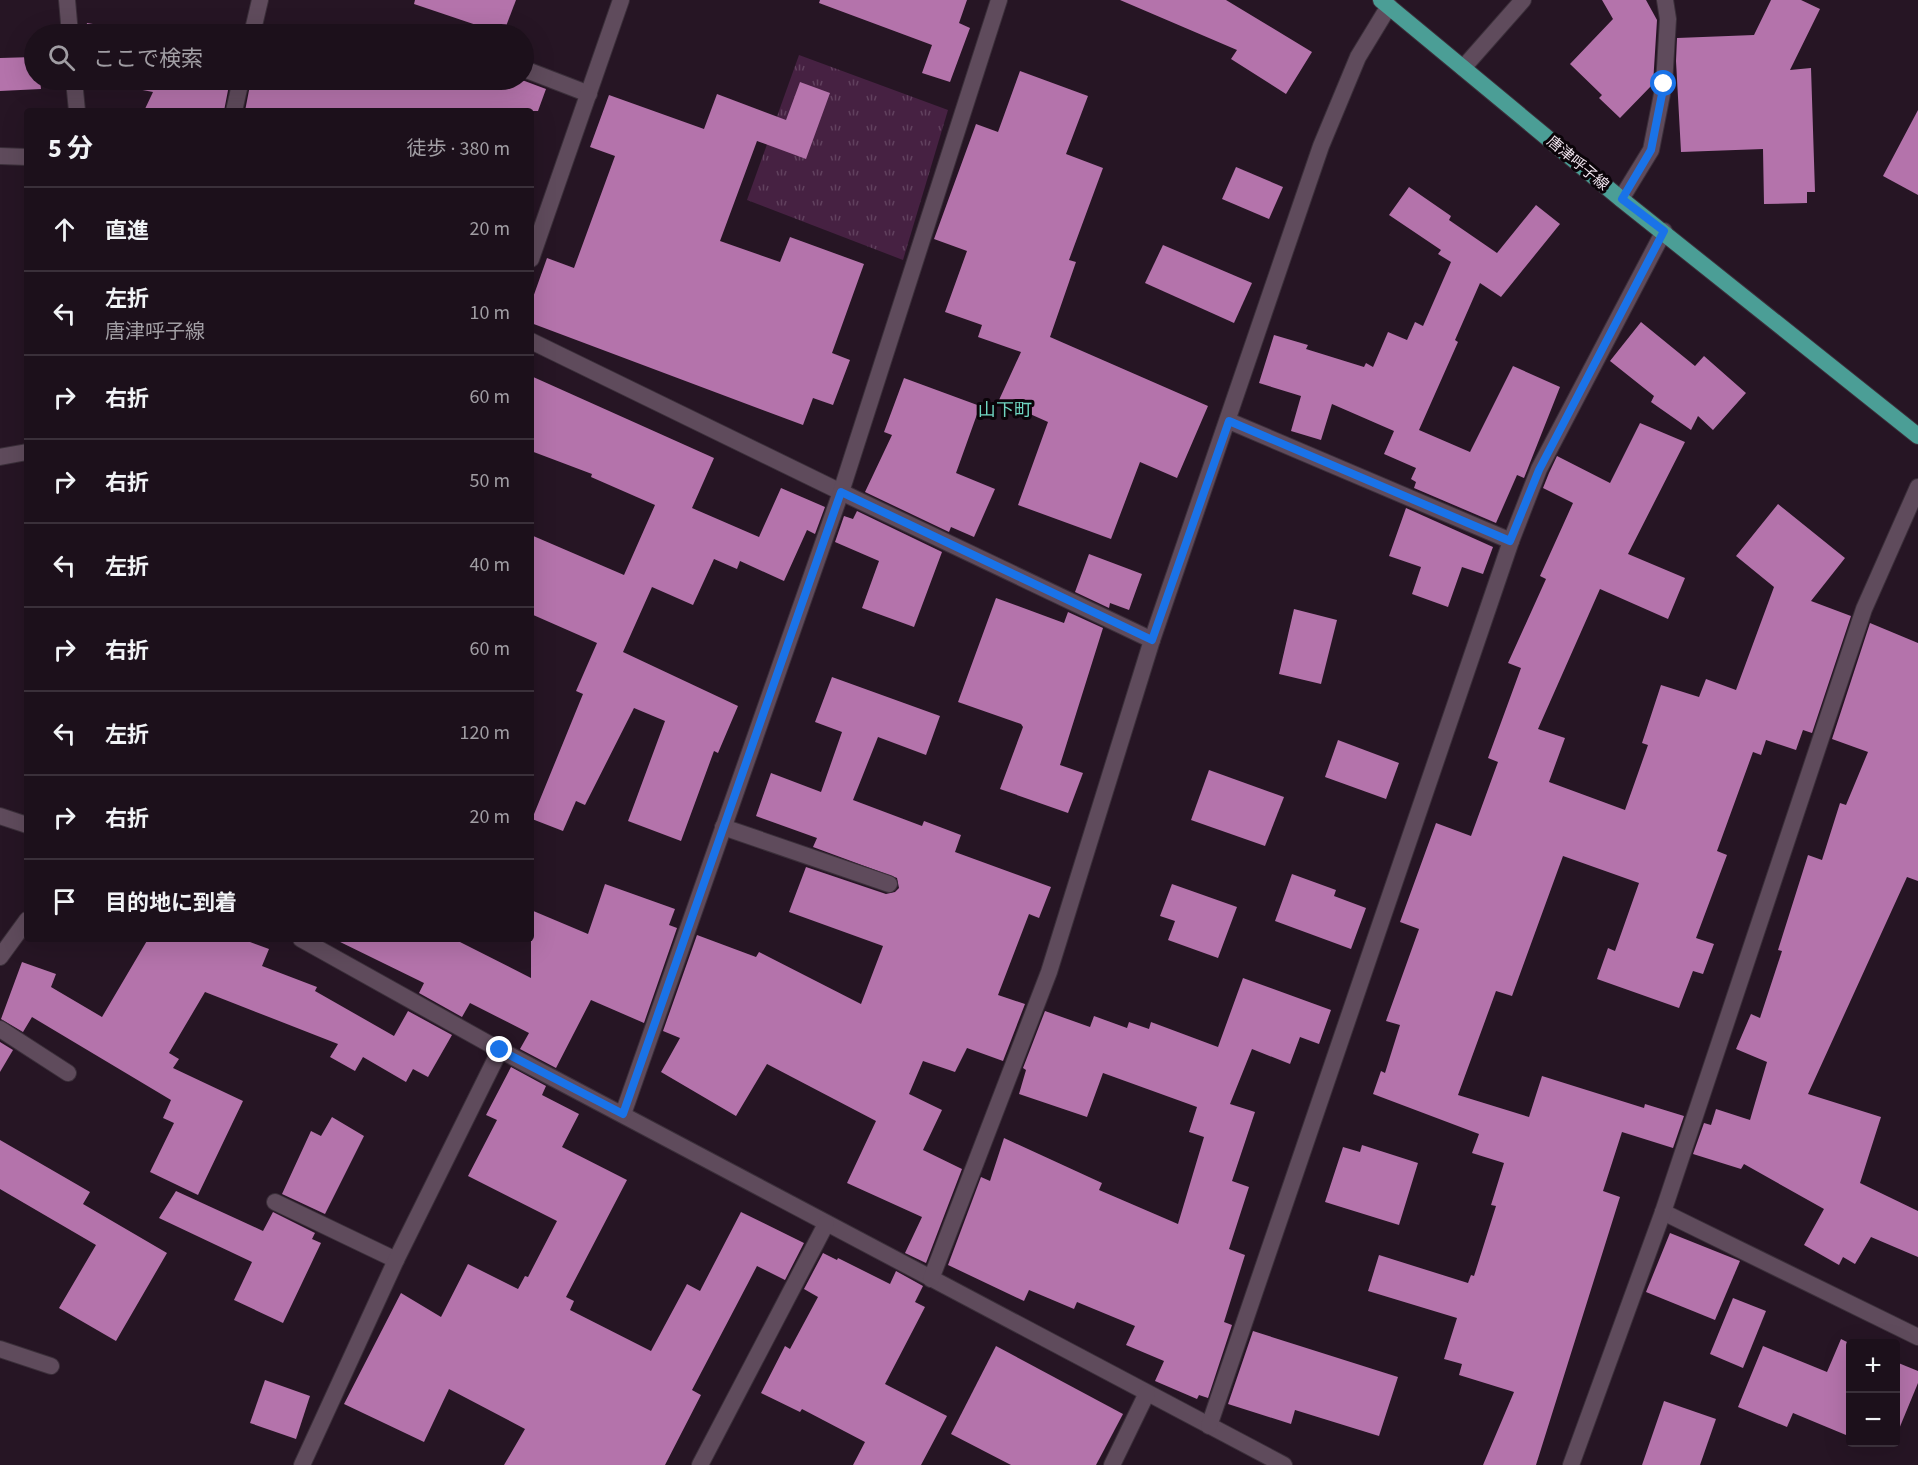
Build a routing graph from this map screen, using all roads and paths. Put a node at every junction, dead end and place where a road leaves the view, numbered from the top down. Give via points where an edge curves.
1 (67, 0) edge
2 (260, 0) edge
3 (621, 0) edge
4 (999, 0) edge
5 (1523, 0) edge
6 (1665, 0) edge
7 (1385, 3) edge
8 (69, 24) edge
9 (254, 24) edge
10 (1463, 68) junction
11 (534, 73) edge
12 (75, 90) edge
13 (239, 90) edge
14 (589, 94) junction
15 (76, 108) edge
16 (235, 108) edge
17 (0, 156) edge
18 (24, 157) edge
19 (1622, 199) junction
20 (1664, 231) junction
21 (534, 240) edge
22 (534, 342) edge
23 (1229, 421) junction
24 (1918, 436) edge
25 (24, 453) edge
26 (0, 457) edge
27 (1918, 487) edge
28 (841, 492) junction
29 (1510, 541) junction
30 (1152, 640) junction
31 (0, 816) edge
32 (24, 824) edge
33 (723, 827) junction
34 (888, 885) dead end
35 (24, 924) edge
36 (306, 942) edge
37 (0, 957) edge
38 (0, 1029) edge
39 (500, 1050) junction
40 (68, 1073) dead end
41 (623, 1114) junction
42 (275, 1202) dead end
43 (1663, 1212) junction
44 (826, 1224) junction
45 (396, 1260) junction
46 (931, 1279) junction
47 (1918, 1337) edge
48 (0, 1349) edge
49 (51, 1366) dead end
50 (1148, 1393) junction
51 (1209, 1426) junction
52 (302, 1465) edge
53 (700, 1465) edge
54 (1112, 1465) edge
55 (1284, 1465) edge
56 (1571, 1465) edge

1 - 8 street
2 - 9 street
3 - 14 street
4 - 28 street
5 - 10 street
6 - 19 street via 1668,20 1664,84 1651,150
7 - 10 main road, 唐津呼子線
7 - 23 street via 1321,146
10 - 19 main road, 唐津呼子線
11 - 14 street
12 - 15 street
13 - 16 street
14 - 21 street
17 - 18 street
19 - 20 main road, 唐津呼子線
20 - 24 main road, 唐津呼子線
20 - 29 street via 1539,470
22 - 28 street
23 - 29 street
23 - 30 street
25 - 26 street
27 - 43 street via 1864,609
28 - 30 street
28 - 33 street
29 - 51 street
30 - 46 street via 1049,972
31 - 32 street
33 - 34 street
33 - 41 street
35 - 37 street
36 - 39 street
38 - 40 street
39 - 41 street
39 - 45 street
41 - 44 street
42 - 45 street
43 - 47 street
43 - 56 street
44 - 46 street
44 - 53 street
45 - 52 street
46 - 50 street
48 - 49 street
50 - 51 street
50 - 54 street
51 - 55 street

